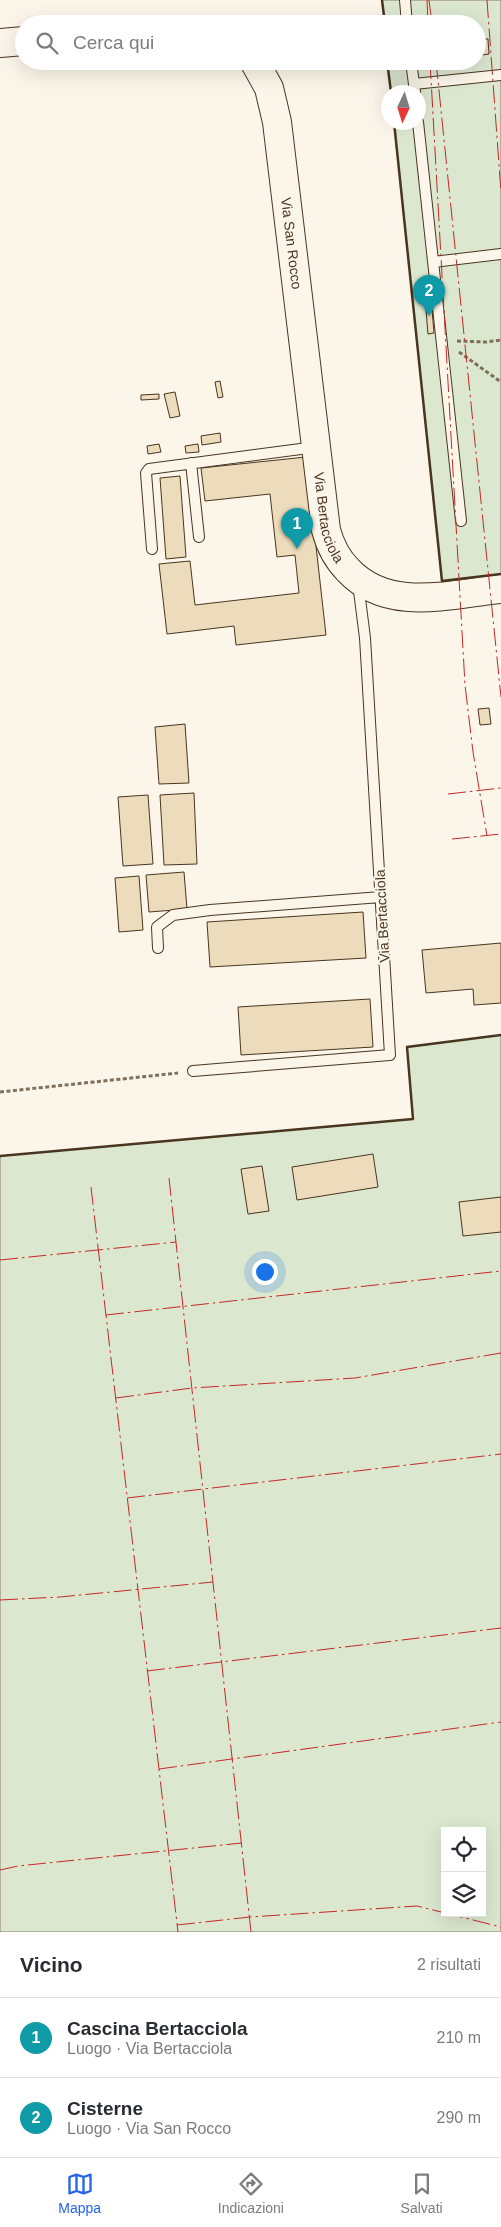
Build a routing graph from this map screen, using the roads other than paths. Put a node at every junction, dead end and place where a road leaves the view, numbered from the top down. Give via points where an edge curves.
1 (405, 0) edge
2 (406, 15) edge
3 (15, 42) edge
4 (0, 43) edge
5 (259, 70) edge
6 (412, 70) edge
7 (501, 75) edge
8 (414, 85) edge
9 (426, 86) edge
10 (419, 130) edge
11 (501, 254) edge
12 (433, 262) junction
13 (316, 438) junction
14 (191, 463) junction
15 (461, 521) dead end
16 (199, 537) dead end
17 (152, 549) dead end
18 (358, 580) junction
19 (501, 589) edge
20 (380, 897) junction
21 (158, 948) dead end
22 (193, 1071) road end

1 - 2 lane
3 - 4 street
5 - 13 street, Via San Rocco via 269,88 277,122
6 - 8 lane
7 - 9 lane
10 - 12 lane
11 - 12 lane
12 - 15 lane
13 - 14 lane
13 - 18 street, Via Bertacciola via 327,535 339,560
14 - 16 lane
14 - 17 lane via 146,472
18 - 19 street, Via Bertacciola via 383,594 405,598
18 - 20 lane, Via Bertacciola via 365,638
20 - 21 lane via 173,915 157,927
20 - 22 lane, Via Bertacciola via 390,1055

